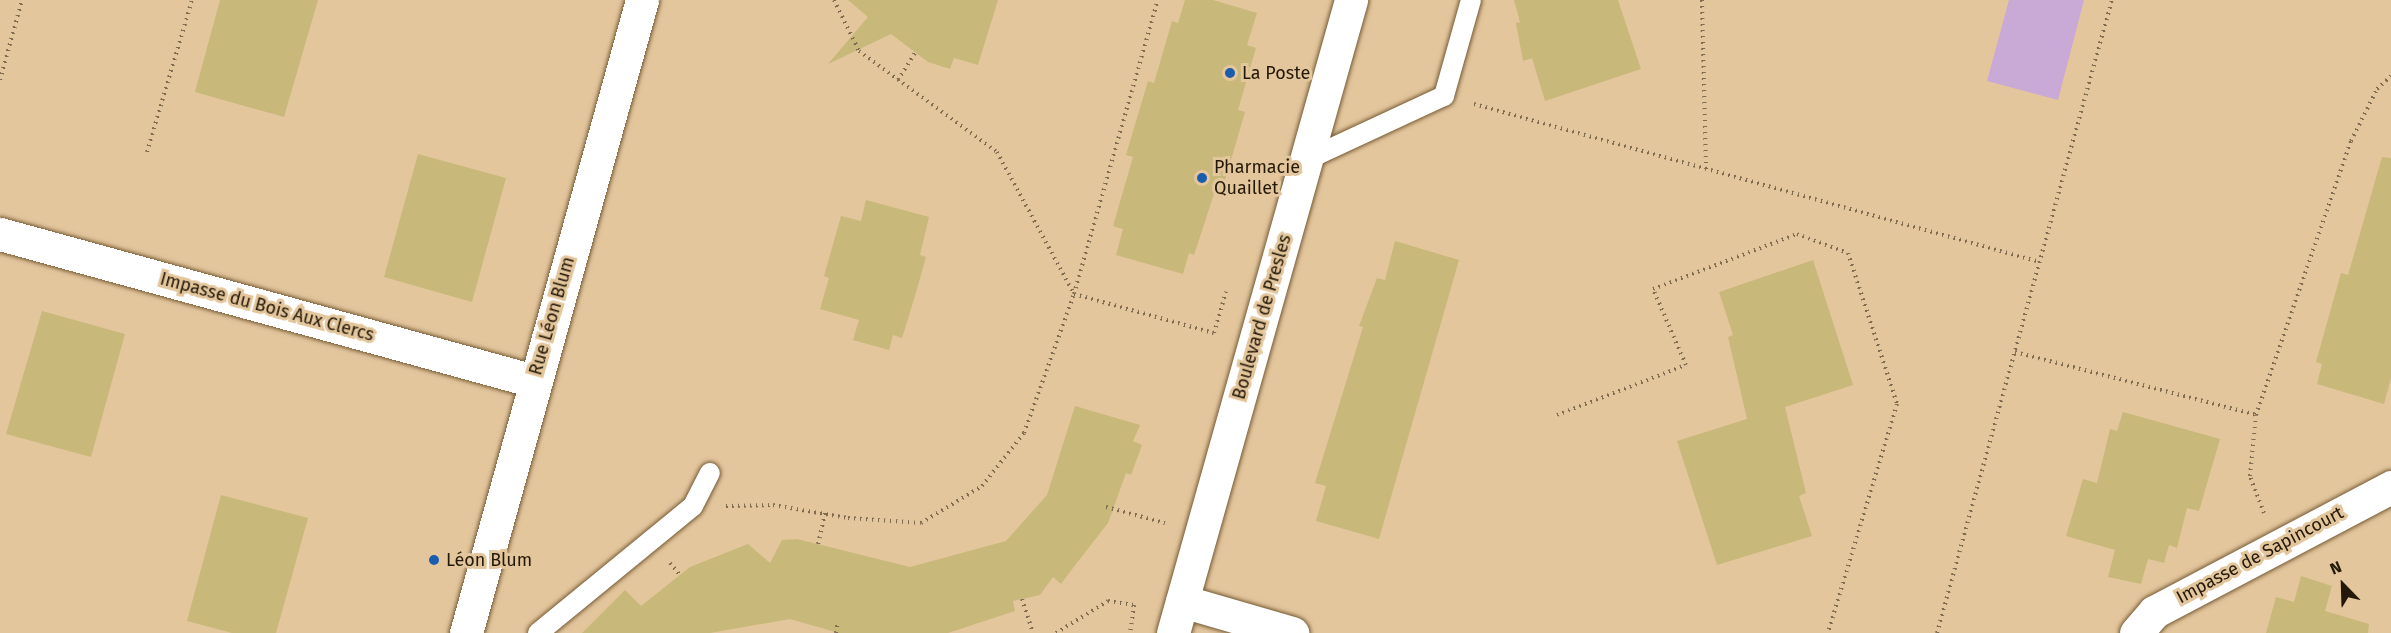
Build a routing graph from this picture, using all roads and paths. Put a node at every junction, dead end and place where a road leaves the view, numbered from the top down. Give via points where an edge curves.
1 (22, 0) edge
2 (192, 0) edge
3 (642, 0) edge
4 (834, 0) edge
5 (1158, 0) edge
6 (1351, 0) edge
7 (1471, 0) edge
8 (1702, 0) edge
9 (2112, 0) edge
10 (917, 49) dead end
11 (2391, 76) edge
12 (0, 80) edge
13 (898, 80) junction
14 (1444, 96) junction
15 (147, 152) dead end
16 (1306, 160) junction
17 (1706, 169) junction
18 (0, 234) edge
19 (2040, 262) junction
20 (1229, 284) dead end
21 (1074, 294) junction
22 (2015, 352) junction
23 (534, 381) junction
24 (1557, 415) dead end
25 (2256, 415) junction
26 (710, 473) dead end
27 (2391, 487) edge
28 (693, 506) junction
29 (1106, 507) dead end
30 (825, 513) junction
31 (1201, 533) junction
32 (818, 544) dead end
33 (2276, 545) junction
34 (1022, 599) dead end
35 (1182, 601) junction
36 (838, 622) dead end
37 (466, 633) edge
38 (538, 633) edge
39 (836, 633) edge
40 (1034, 633) edge
41 (1056, 633) edge
42 (1130, 633) edge
43 (1173, 633) edge
44 (1292, 633) edge
45 (1828, 633) edge
46 (1937, 633) edge
47 (2136, 633) edge

1 - 12 path
2 - 15 path
3 - 23 street, Rue Léon Blum
4 - 13 path via 859,51
5 - 21 path
6 - 16 street, Boulevard de Presles
7 - 14 lane
8 - 17 path
9 - 19 path
10 - 13 path
11 - 25 path via 2377,89 2351,141
13 - 21 path via 997,152
14 - 16 lane
14 - 17 path
16 - 31 street, Boulevard de Presles
17 - 19 path
18 - 23 street, Impasse du Bois Aux Clercs
19 - 22 path
20 - 21 path via 1214,333
21 - 30 path via 1024,433 982,486 921,523
22 - 25 path
22 - 46 path
23 - 37 street, Rue Léon Blum
24 - 45 path via 1686,365 1653,289 1797,234 1848,253 1897,404
25 - 33 path via 2250,476
26 - 28 lane
27 - 33 street, Impasse de Sapincourt
28 - 30 path via 773,505
28 - 38 lane
29 - 31 path
30 - 32 path
31 - 35 street, Boulevard de Presles
33 - 47 street, Impasse de Sapincourt via 2154,612
34 - 40 path
35 - 43 street, Boulevard de Presles
35 - 44 street
36 - 39 path
41 - 42 path via 1108,601 1134,605

